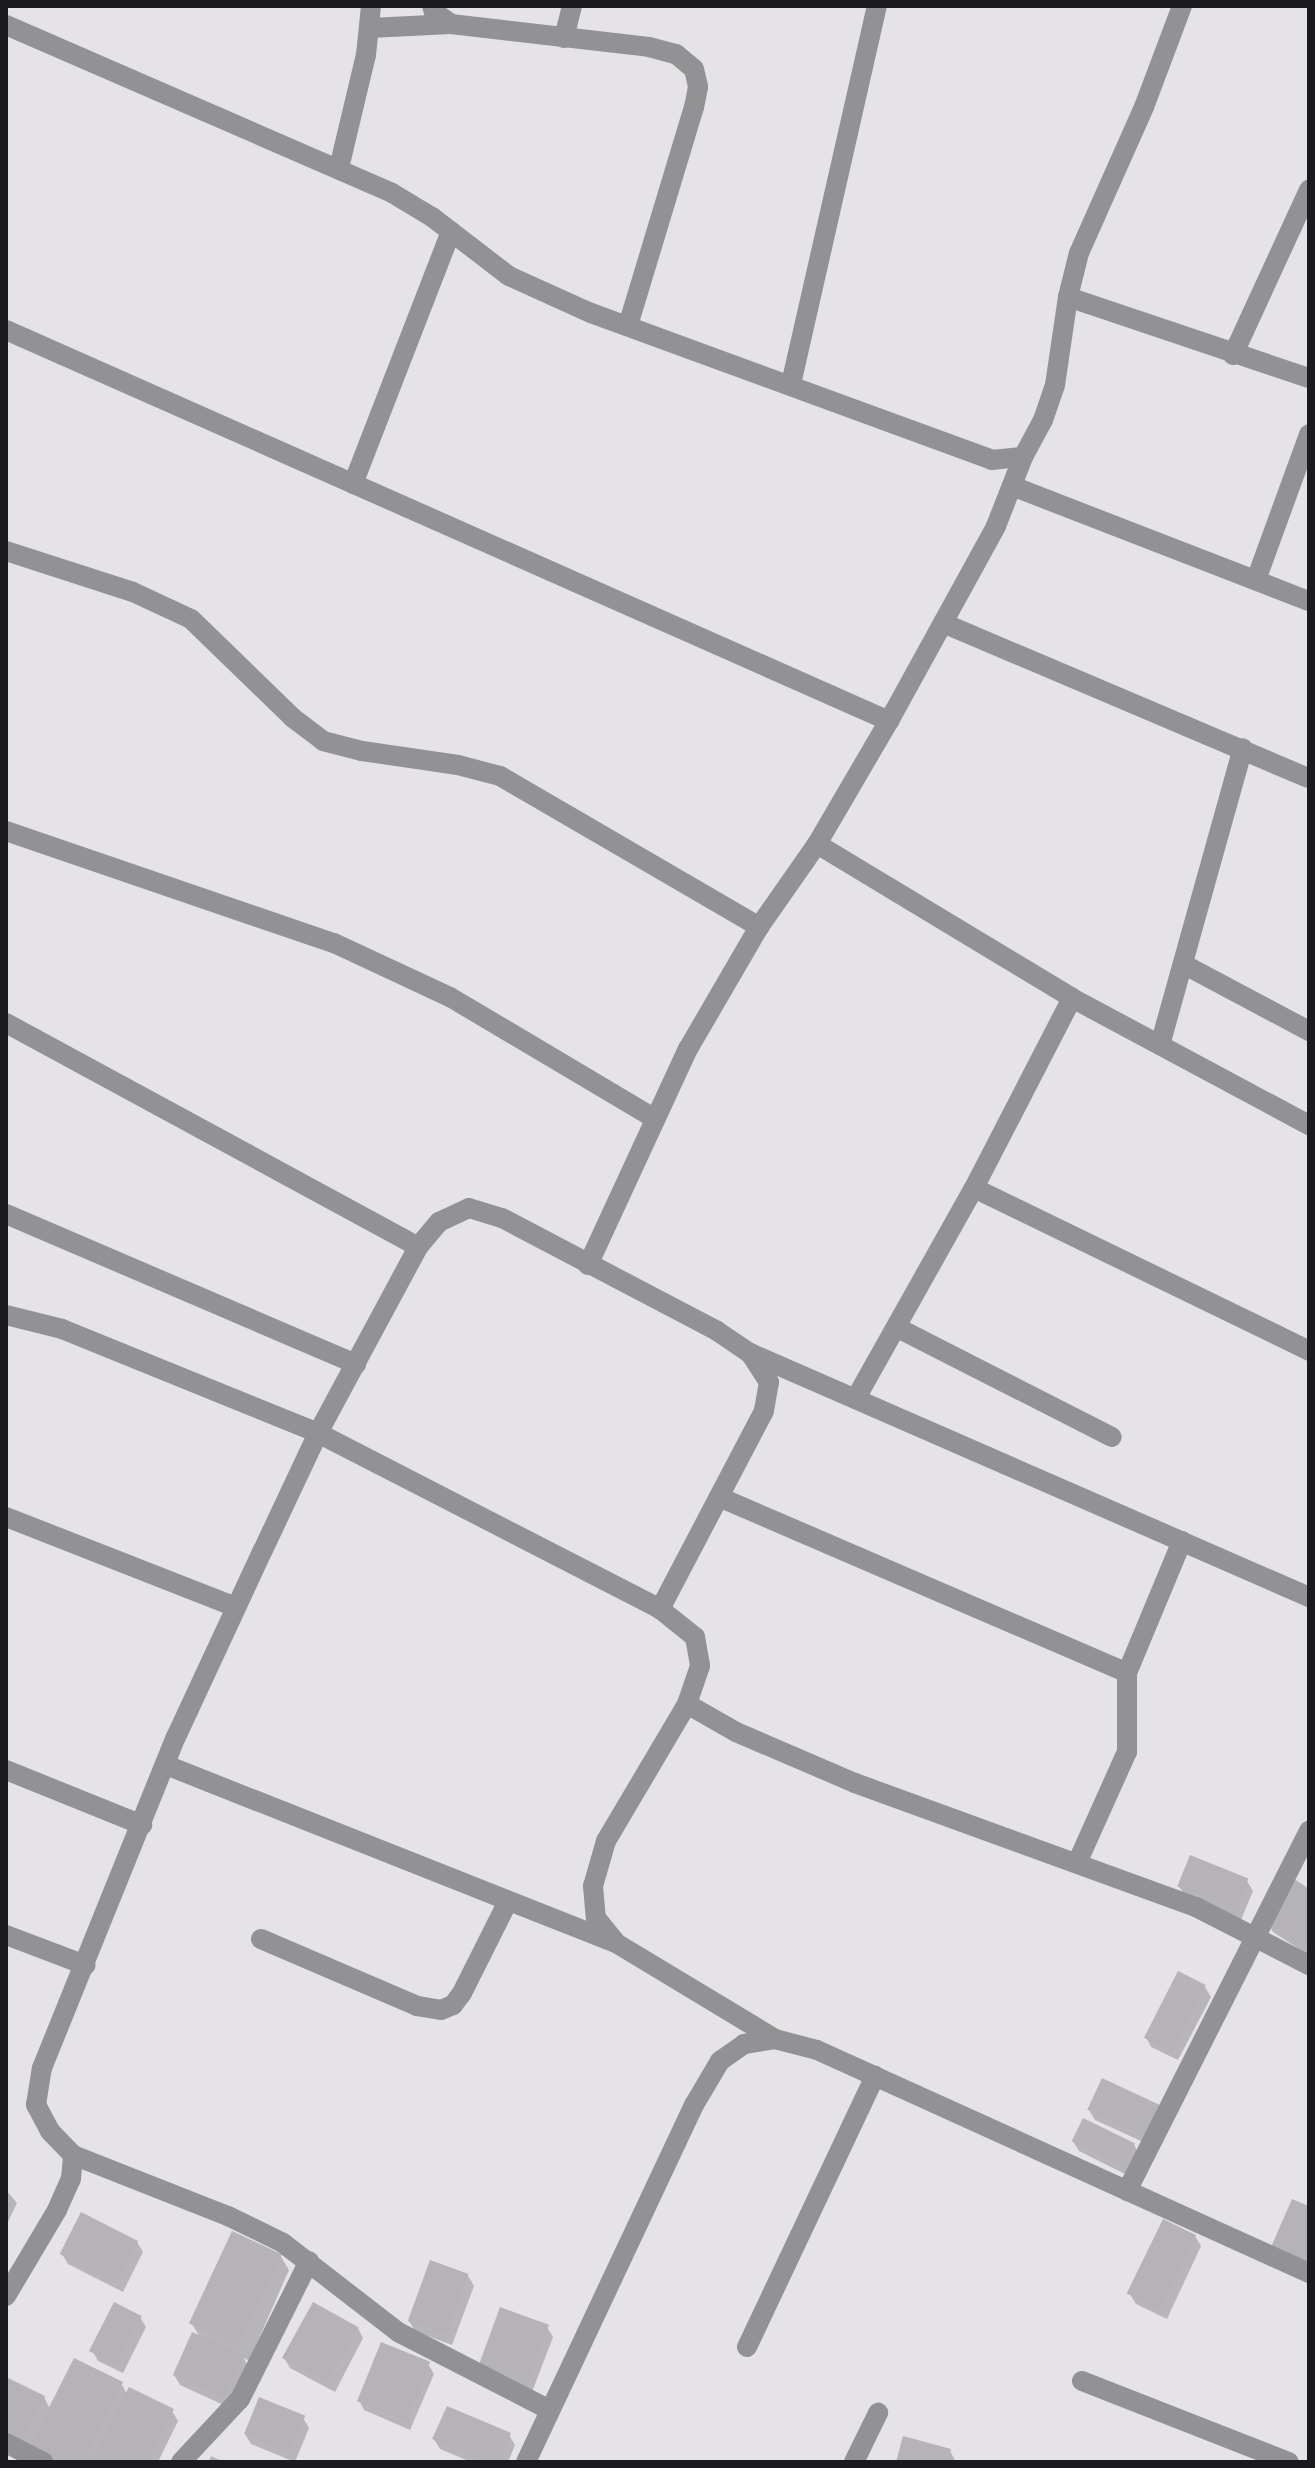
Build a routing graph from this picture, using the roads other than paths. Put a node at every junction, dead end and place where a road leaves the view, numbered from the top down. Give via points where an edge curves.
1 (371, 6) edge
2 (432, 6) edge
3 (572, 6) edge
4 (877, 6) edge
5 (1182, 6) edge
6 (451, 24) junction
7 (6, 25) edge
8 (370, 28) junction
9 (564, 38) junction
10 (339, 168) junction
11 (1309, 190) edge
12 (451, 231) junction
13 (1068, 297) junction
14 (628, 326) junction
15 (6, 330) edge
16 (1233, 355) junction
17 (1309, 378) edge
18 (791, 384) junction
19 (1309, 434) edge
20 (1023, 457) junction
21 (353, 484) junction
22 (1012, 486) junction
23 (6, 551) edge
24 (1256, 580) junction
25 (1309, 601) edge
26 (943, 623) junction
27 (889, 721) junction
28 (1243, 748) junction
29 (1309, 778) edge
30 (6, 831) edge
31 (817, 844) junction
32 (759, 927) junction
33 (1183, 964) junction
34 (1072, 998) junction
35 (6, 1023) edge
36 (1309, 1031) edge
37 (1160, 1045) junction
38 (654, 1118) junction
39 (1309, 1125) edge
40 (974, 1188) junction
41 (6, 1214) edge
42 (418, 1247) junction
43 (588, 1265) junction
44 (6, 1315) edge
45 (896, 1327) junction
46 (1309, 1351) edge
47 (750, 1353) junction
48 (356, 1364) junction
49 (856, 1398) junction
50 (318, 1433) junction
51 (1112, 1437) dead end
52 (719, 1497) junction
53 (6, 1517) edge
54 (1182, 1541) junction
55 (1309, 1597) edge
56 (236, 1607) junction
57 (660, 1609) junction
58 (1127, 1673) junction
59 (687, 1704) junction
60 (166, 1765) junction
61 (6, 1770) edge
62 (142, 1825) junction
63 (1309, 1830) edge
64 (1077, 1863) junction
65 (508, 1901) junction
66 (1254, 1934) junction
67 (6, 1935) edge
68 (261, 1939) dead end
69 (616, 1943) junction
70 (85, 1965) junction
71 (1309, 1965) edge
72 (775, 2039) junction
73 (875, 2076) junction
74 (73, 2155) junction
75 (1127, 2191) junction
76 (309, 2261) junction
77 (1309, 2273) edge
78 (6, 2296) edge
79 (747, 2347) dead end
80 (1082, 2381) dead end
81 (548, 2409) junction
82 (878, 2413) dead end
83 (6, 2443) edge
84 (43, 2462) edge
85 (181, 2462) edge
86 (526, 2462) edge
87 (854, 2462) edge
88 (1289, 2462) edge

1 - 8 street
2 - 6 street
3 - 9 street
4 - 18 street
5 - 13 street via 1079,253
6 - 8 street
6 - 9 street
7 - 10 street
8 - 10 street
9 - 14 street via 676,54 694,69 698,87
10 - 12 street via 392,193
11 - 16 street
12 - 14 street via 509,276
12 - 21 street
13 - 16 street
13 - 20 street via 1055,385
14 - 18 street
15 - 21 street
16 - 17 street
18 - 20 street via 992,460
19 - 24 street
20 - 22 street
21 - 27 street
22 - 24 street
22 - 26 street
23 - 32 street via 133,592 191,619 323,741 500,776
24 - 25 street
26 - 27 street
26 - 28 street
27 - 31 street
28 - 29 street
28 - 33 street
30 - 38 street via 348,949 450,997
31 - 32 street
31 - 34 street
32 - 38 street
33 - 36 street
33 - 37 street
34 - 37 street
34 - 40 street
35 - 42 street
37 - 39 street
38 - 43 street
40 - 45 street
40 - 46 street
41 - 48 street
42 - 43 street via 439,1222 469,1208 502,1218
42 - 48 street
43 - 47 street
44 - 50 street via 62,1329
45 - 49 street
45 - 51 street
47 - 49 street
47 - 52 street via 769,1382 764,1411
48 - 50 street
49 - 54 street
50 - 56 street
50 - 57 street
52 - 57 street
52 - 58 street
53 - 56 street
54 - 55 street
54 - 58 street
56 - 60 street
57 - 59 street via 695,1637 700,1666
58 - 64 street via 1127,1752
59 - 64 street via 736,1732 855,1783
59 - 69 street via 606,1841 593,1886 596,1918
60 - 62 street
60 - 65 street
61 - 62 street
62 - 70 street
63 - 66 street
64 - 66 street
65 - 68 street via 462,1993 441,2010 417,2006
65 - 69 street
66 - 71 street
66 - 75 street
67 - 70 street
69 - 72 street
70 - 74 street via 42,2068 36,2105 50,2131
72 - 73 street via 817,2050
72 - 81 street via 744,2044 720,2061
73 - 75 street
73 - 79 street
74 - 76 street via 228,2216
74 - 78 street via 71,2179 57,2210
75 - 77 street
76 - 81 street via 398,2332
76 - 85 street via 240,2399
80 - 88 street
81 - 86 street
82 - 87 street
83 - 84 street

